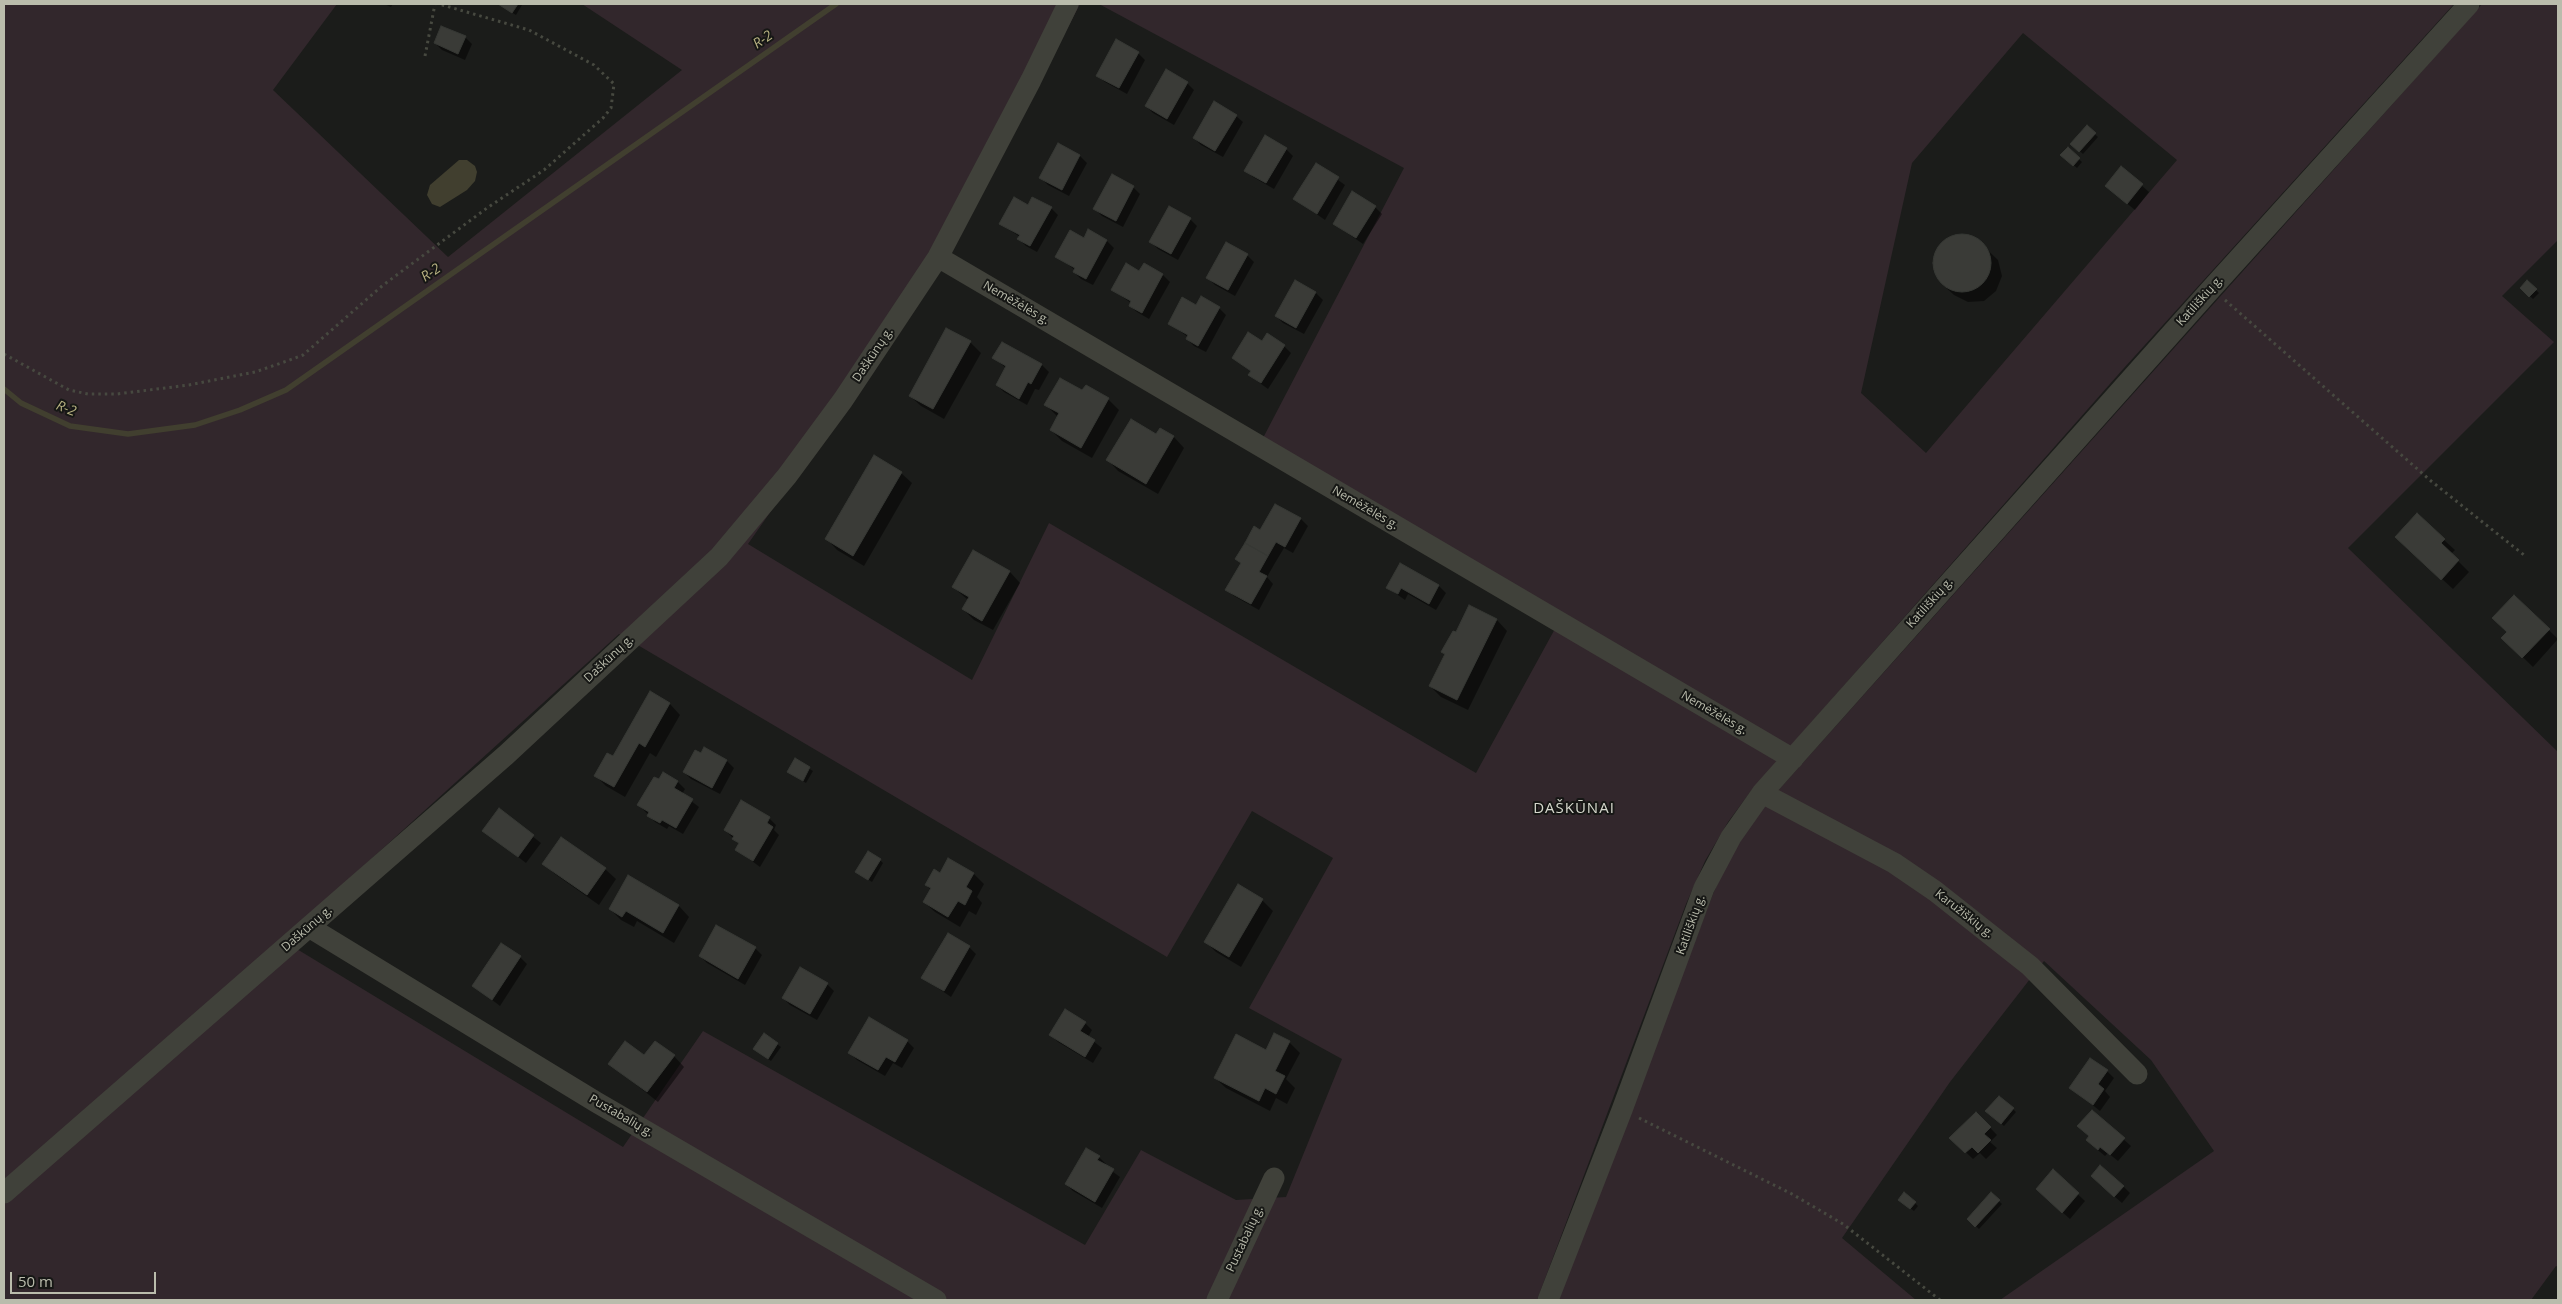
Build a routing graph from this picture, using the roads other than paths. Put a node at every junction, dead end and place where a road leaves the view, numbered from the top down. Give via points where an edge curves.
1 (1068, 4) edge
2 (2469, 4) edge
3 (938, 257) junction
4 (1793, 759) junction
5 (1762, 793) junction
6 (310, 927) junction
7 (2137, 1074) dead end
8 (1274, 1178) dead end
9 (4, 1193) edge
10 (936, 1300) edge
11 (1217, 1300) edge
12 (1548, 1300) edge

1 - 3 street, Daškūnų g.
2 - 4 street, Katiliškių g.
3 - 4 street, Nemėžėlės g.
3 - 6 street, Daškūnų g. via 788,476 719,557 506,756
4 - 5 street, Katiliškių g.
5 - 7 street, Karužiškių g. via 1894,862 1935,891 2030,966
5 - 12 street, Katiliškių g. via 1730,837 1704,888
6 - 9 street, Daškūnų g.
6 - 10 street, Pustabalių g. via 596,1102
8 - 11 street, Pustabalių g.

